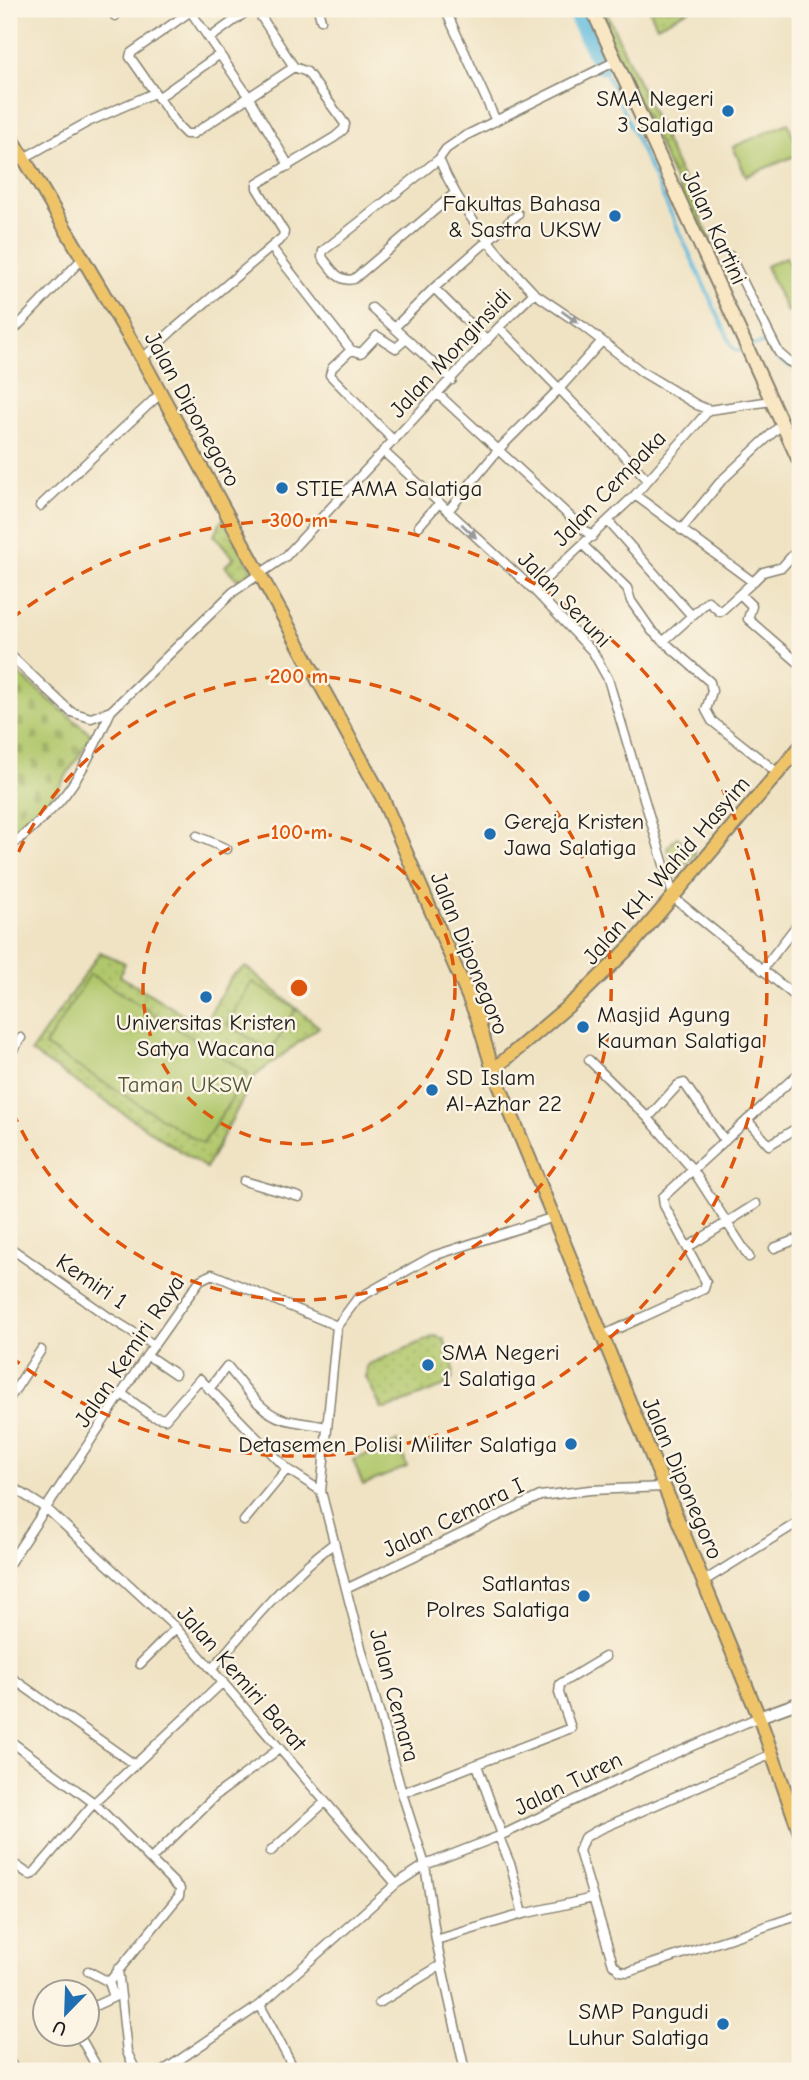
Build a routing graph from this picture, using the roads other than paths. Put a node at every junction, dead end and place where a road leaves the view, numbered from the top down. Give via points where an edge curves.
1 (250, 9) edge
2 (257, 9) edge
3 (318, 9) edge
4 (444, 9) edge
5 (592, 9) edge
6 (190, 10) edge
7 (321, 20) dead end
8 (209, 38) junction
9 (220, 54) junction
10 (616, 61) junction
11 (294, 66) junction
12 (156, 95) junction
13 (248, 96) junction
14 (496, 121) junction
15 (9, 133) edge
16 (24, 158) junction
17 (439, 159) junction
18 (289, 166) junction
19 (455, 193) junction
20 (517, 214) dead end
21 (487, 240) junction
22 (271, 247) junction
23 (730, 256) dead end
24 (82, 259) junction
25 (434, 288) junction
26 (534, 293) junction
27 (372, 308) dead end
28 (499, 327) junction
29 (394, 328) junction
30 (9, 335) edge
31 (406, 338) junction
32 (487, 341) junction
33 (601, 341) junction
34 (351, 350) junction
35 (142, 359) junction
36 (800, 367) edge
37 (452, 380) junction
38 (559, 389) junction
39 (160, 394) junction
40 (438, 394) junction
41 (772, 401) junction
42 (709, 410) junction
43 (782, 424) junction
44 (394, 440) junction
45 (499, 450) junction
46 (383, 451) junction
47 (800, 463) edge
48 (648, 480) junction
49 (635, 495) junction
50 (439, 503) junction
51 (40, 506) dead end
52 (448, 512) junction
53 (608, 521) junction
54 (419, 526) dead end
55 (681, 530) junction
56 (592, 537) junction
57 (583, 545) junction
58 (800, 548) edge
59 (262, 575) junction
60 (753, 582) junction
61 (534, 590) junction
62 (740, 594) junction
63 (692, 616) junction
64 (664, 641) junction
65 (9, 654) edge
66 (800, 664) edge
67 (111, 711) junction
68 (800, 747) edge
69 (778, 773) junction
70 (197, 836) dead end
71 (9, 848) edge
72 (227, 849) dead end
73 (674, 898) junction
74 (800, 921) edge
75 (762, 970) junction
76 (800, 1000) edge
77 (20, 1038) dead end
78 (9, 1055) edge
79 (589, 1060) dead end
80 (494, 1070) junction
81 (800, 1072) edge
82 (648, 1118) junction
83 (747, 1120) junction
84 (800, 1126) edge
85 (725, 1140) junction
86 (693, 1170) junction
87 (244, 1181) dead end
88 (299, 1197) dead end
89 (757, 1204) dead end
90 (554, 1217) junction
91 (726, 1222) junction
92 (800, 1238) edge
93 (9, 1247) edge
94 (688, 1247) junction
95 (774, 1248) dead end
96 (749, 1257) dead end
97 (337, 1326) junction
98 (602, 1336) junction
99 (154, 1345) junction
100 (41, 1350) dead end
101 (147, 1355) junction
102 (175, 1374) dead end
103 (209, 1389) junction
104 (122, 1394) junction
105 (9, 1399) edge
106 (327, 1427) junction
107 (287, 1469) junction
108 (9, 1485) edge
109 (664, 1487) junction
110 (321, 1491) junction
111 (800, 1491) edge
112 (800, 1497) edge
113 (47, 1509) junction
114 (244, 1521) dead end
115 (800, 1521) edge
116 (333, 1544) junction
117 (9, 1564) edge
118 (704, 1581) junction
119 (346, 1589) junction
120 (176, 1628) junction
121 (605, 1657) dead end
122 (140, 1664) dead end
123 (212, 1669) junction
124 (9, 1676) edge
125 (223, 1682) junction
126 (800, 1702) edge
127 (759, 1717) junction
128 (9, 1740) edge
129 (279, 1749) junction
130 (772, 1754) junction
131 (135, 1765) junction
132 (477, 1765) junction
133 (402, 1793) junction
134 (325, 1801) junction
135 (94, 1803) junction
136 (800, 1833) edge
137 (501, 1836) junction
138 (271, 1852) dead end
139 (151, 1859) junction
140 (425, 1865) junction
141 (16, 1866) dead end
142 (396, 1884) junction
143 (593, 1898) junction
144 (523, 1914) junction
145 (800, 1915) edge
146 (436, 1940) junction
147 (441, 1965) junction
148 (118, 1969) junction
149 (88, 1971) dead end
150 (109, 1982) junction
151 (102, 2003) edge
152 (379, 2003) dead end
153 (260, 2005) junction
154 (86, 2048) edge
155 (9, 2060) edge
156 (465, 2069) edge
157 (15, 2071) edge
158 (99, 2071) edge
159 (136, 2071) edge
160 (163, 2071) edge
161 (295, 2071) edge
162 (456, 2071) edge

1 - 8 street
2 - 11 street
3 - 7 street
4 - 14 street
5 - 10 main road, Jalan Kartini
6 - 8 street
6 - 12 street via 130,54
8 - 9 street
9 - 12 street
9 - 13 street
10 - 14 street
10 - 41 main road, Jalan Kartini
11 - 13 street
11 - 18 street via 307,72 345,124 335,137
12 - 13 street via 189,135
12 - 16 street via 89,122
13 - 18 street
14 - 17 street via 451,146
15 - 16 main road, Jalan Diponegoro
16 - 24 main road, Jalan Diponegoro
17 - 19 street
17 - 19 street via 323,251 322,257 341,278 354,279
18 - 22 street via 256,186 284,232
19 - 21 street
20 - 21 street
21 - 25 street
21 - 26 street
22 - 34 street
22 - 35 street
23 - 36 street via 779,353
24 - 30 street
24 - 35 main road, Jalan Diponegoro
25 - 29 street
25 - 32 street
26 - 28 street, Jalan Monginsidi
26 -> 33 street, Jalan Monginsidi
27 - 29 street
28 - 32 street, Jalan Monginsidi
28 - 38 street
29 - 31 street
31 - 34 street via 396,348 377,335 361,353
31 - 37 street
32 - 37 street, Jalan Monginsidi
33 - 38 street
33 - 42 street, Jalan Monginsidi via 642,372
34 - 44 street via 329,374
35 - 39 main road, Jalan Diponegoro
37 - 40 street, Jalan Monginsidi
38 - 45 street
38 - 48 street
39 - 51 street
39 - 59 main road, Jalan Diponegoro
40 - 44 street, Jalan Monginsidi
40 - 45 street
41 - 42 street
41 - 43 main road, Jalan Kartini
42 - 48 street, Jalan Cempaka
43 - 47 main road, Jalan Kartini
43 - 55 street via 721,481
44 - 46 street, Jalan Monginsidi
45 - 52 street
45 - 56 street
46 - 50 street, Jalan Seruni
46 - 59 street, Jalan Monginsidi via 285,557
48 - 49 street, Jalan Cempaka
49 - 53 street, Jalan Cempaka
49 - 55 street
50 - 52 street, Jalan Seruni
50 - 54 street
52 -> 61 street, Jalan Seruni
53 - 56 street, Jalan Cempaka
53 - 63 street
55 - 60 street
56 - 57 street, Jalan Cempaka
57 - 61 street, Jalan Cempaka
57 - 64 street via 627,588 642,618
58 - 60 street via 782,567 763,572
59 - 67 street, Jalan Monginsidi via 233,592
59 - 80 main road, Jalan Diponegoro via 382,797 472,1004
60 - 62 street
61 - 73 street, Jalan Seruni via 593,652 608,678
62 - 63 street via 720,612 708,601
62 - 66 street via 752,606 748,619
63 - 64 street
64 - 69 street via 710,682 706,710 712,721
65 - 67 street via 71,712 91,718
67 - 71 street via 58,803
68 - 69 main road, Jalan KH. Wahid Hasyim
69 - 73 main road, Jalan KH. Wahid Hasyim
70 - 72 street
73 - 75 street
73 - 80 main road, Jalan KH. Wahid Hasyim via 580,996
74 - 75 street
75 - 76 street
77 - 78 street
79 - 82 street
80 - 90 main road, Jalan Diponegoro
81 - 83 street
82 - 85 street via 684,1083
82 - 86 street
83 - 84 street via 769,1145
83 - 85 street
85 - 86 street
86 - 91 street
86 - 94 street via 662,1201
87 - 88 street
89 - 91 street
90 - 97 street via 433,1256 357,1299
90 - 98 main road, Jalan Diponegoro
91 - 94 street
91 - 96 street
92 - 95 street
93 - 99 street, Kemiri 1
94 - 98 street via 706,1282 704,1289
97 - 99 street, Jalan Kemiri Raya via 212,1274 200,1280
97 - 106 street, Jalan Cemara
98 - 109 main road, Jalan Diponegoro
99 - 101 street, Jalan Kemiri Raya
100 - 105 street
101 - 102 street
101 - 104 street, Jalan Kemiri Raya
103 - 104 street via 199,1379 165,1419 152,1416
103 - 106 street via 228,1366 273,1415
103 - 107 street
104 - 113 street, Jalan Kemiri Raya
106 - 110 street, Jalan Cemara
107 - 110 street
107 - 114 street
108 - 113 street, Jalan Kemiri Barat
109 - 118 main road, Jalan Diponegoro
109 - 119 street, Jalan Cemara I via 540,1496
110 - 116 street, Jalan Cemara
111 - 112 street
113 - 117 street, Jalan Kemiri Raya
113 - 120 street, Jalan Kemiri Barat
115 - 118 street
116 - 119 street, Jalan Cemara
116 - 123 street via 261,1612
118 - 127 main road, Jalan Diponegoro
119 - 133 street, Jalan Cemara
120 - 122 street
120 - 123 street, Jalan Kemiri Barat
121 - 132 street via 560,1684 571,1728
123 - 125 street, Jalan Kemiri Barat
124 - 131 street
125 - 129 street, Jalan Kemiri Barat
125 - 131 street
126 - 127 street
127 - 130 main road, Jalan Diponegoro
127 - 137 street, Jalan Turen
128 - 135 street
129 - 134 street, Jalan Kemiri Barat
129 - 139 street via 215,1796
130 - 136 main road, Jalan Diponegoro
130 - 143 street via 584,1838 579,1851
131 - 135 street
132 - 133 street
132 - 137 street
133 - 140 street, Jalan Cemara
134 - 138 street
134 - 142 street, Jalan Kemiri Barat
135 - 139 street
135 - 141 street via 33,1874
137 - 140 street, Jalan Turen
137 - 144 street
139 - 148 street via 180,1889 179,1896
140 - 142 street, Jalan Turen
140 - 146 street, Jalan Cemara
142 - 153 street, Jalan Turen
143 - 144 street
143 - 145 street via 614,1964 628,1972
144 - 146 street
146 - 147 street, Jalan Cemara
147 - 152 street
147 - 156 street, Jalan Cemara
148 - 150 street
148 - 159 street via 127,2052
149 - 150 street
150 - 151 street via 114,1997
153 - 160 street, Jalan Turen
153 - 161 street
154 - 158 street
155 - 157 street
156 - 162 street

